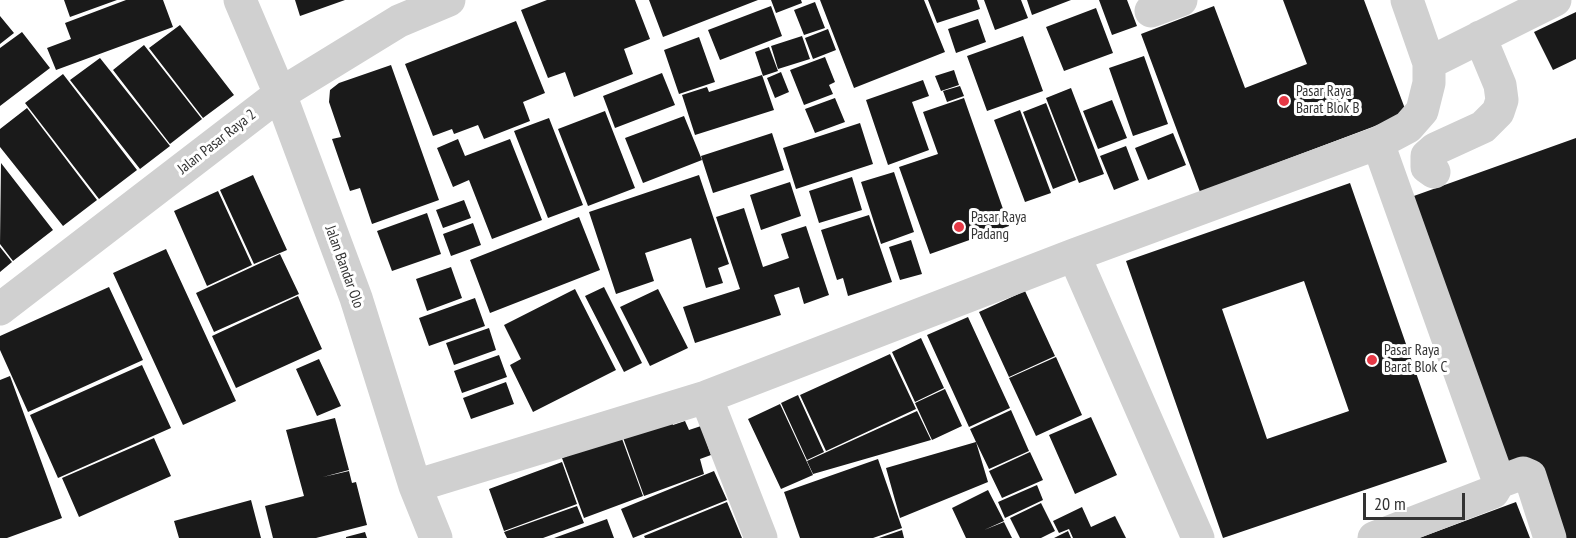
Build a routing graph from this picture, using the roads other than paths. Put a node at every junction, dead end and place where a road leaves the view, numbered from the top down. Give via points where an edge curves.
1 (240, 0) edge
2 (449, 0) edge
3 (1407, 0) edge
4 (1555, 0) edge
5 (1480, 38) junction
6 (1430, 63) junction
7 (280, 94) junction
8 (1378, 143) junction
9 (1434, 172) dead end
10 (1074, 255) junction
11 (0, 309) edge
12 (706, 397) junction
13 (1498, 482) junction
14 (415, 486) junction
15 (436, 538) edge
16 (761, 538) edge
17 (1198, 538) edge
18 (1374, 538) edge
19 (1550, 538) edge

1 - 7 street, Jalan Bandar Olo
2 - 7 street, Jalan Pasar Raya 2 via 399,21
3 - 6 street
4 - 5 street
5 - 6 street
5 - 9 street via 1500,85 1502,100 1498,112 1483,126 1434,148 1427,156 1427,167
6 - 8 street via 1422,111 1408,127
7 - 11 street, Jalan Pasar Raya 2
7 - 14 street, Jalan Bandar Olo via 356,298
8 - 10 street
8 - 13 street
10 - 12 street
10 - 17 street
12 - 14 street
12 - 16 street
13 - 18 street via 1493,492
13 - 19 street via 1523,473 1530,476
14 - 15 street, Jalan Bandar Olo

